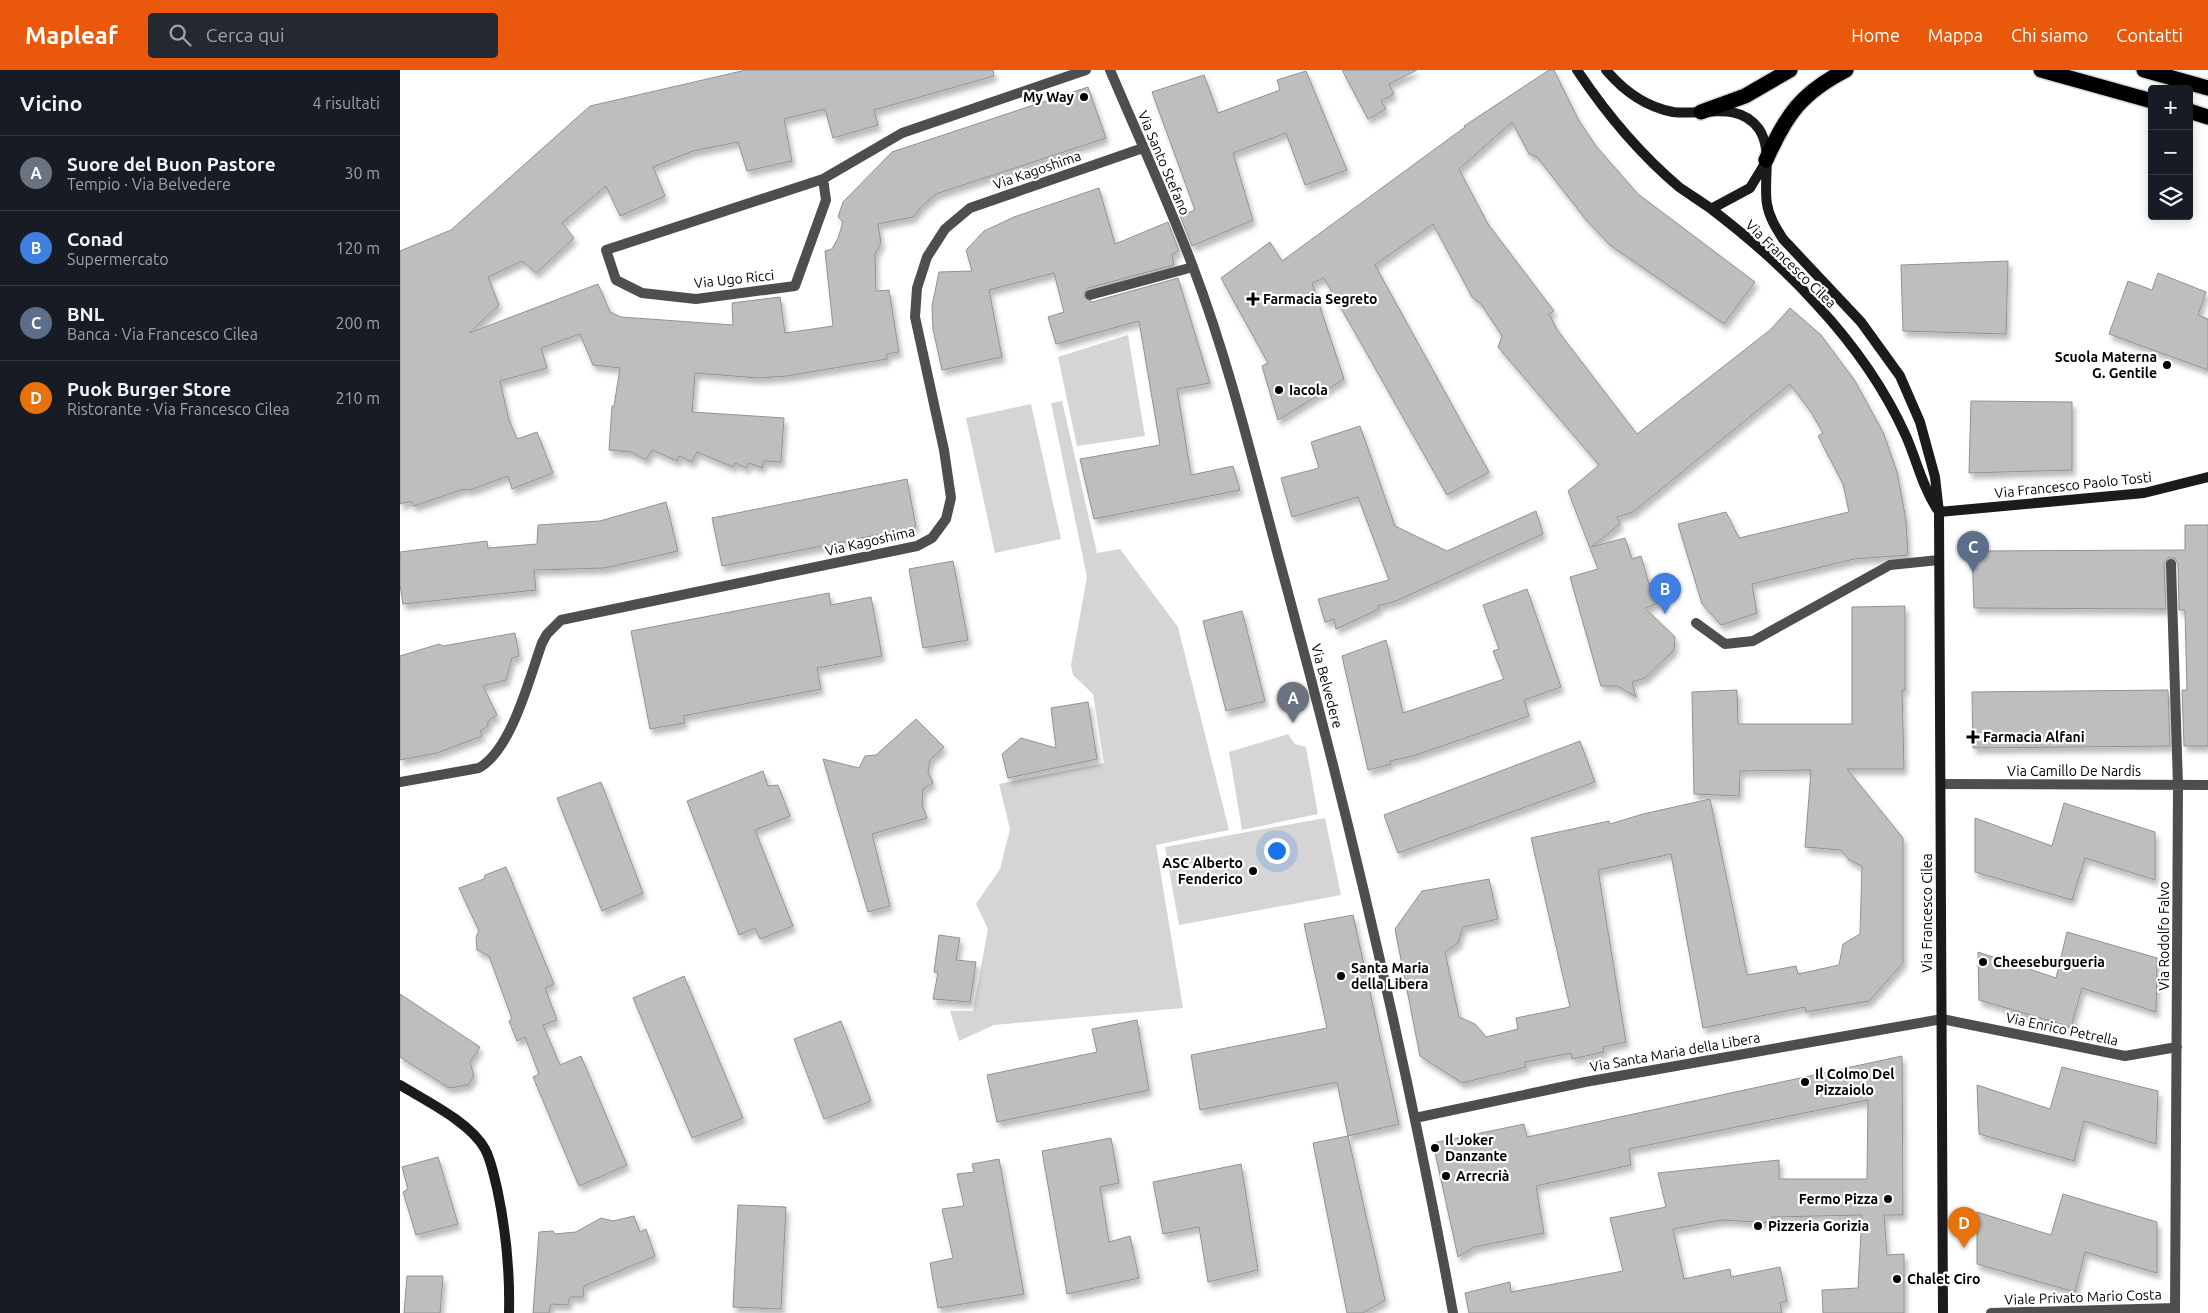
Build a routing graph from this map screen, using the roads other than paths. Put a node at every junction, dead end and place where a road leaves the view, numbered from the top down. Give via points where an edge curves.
1 (1086, 70) edge
2 (1110, 70) edge
3 (1577, 70) edge
4 (1606, 70) edge
5 (1846, 70) edge
6 (2041, 70) edge
7 (2144, 70) edge
8 (1784, 74) edge
9 (2208, 88) edge
10 (2148, 100) edge
11 (1702, 112) junction
12 (2193, 112) edge
13 (2208, 116) edge
14 (1143, 148) junction
15 (1766, 160) junction
16 (823, 179) junction
17 (1711, 209) junction
18 (1193, 267) junction
19 (1090, 295) dead end
20 (2208, 477) edge
21 (1939, 512) junction
22 (1939, 560) junction
23 (2171, 564) dead end
24 (1696, 622) dead end
25 (400, 782) edge
26 (1940, 784) junction
27 (2178, 785) junction
28 (2208, 785) edge
29 (1942, 1019) junction
30 (2177, 1047) junction
31 (400, 1086) edge
32 (1415, 1118) junction
33 (2175, 1310) edge
34 (509, 1313) edge
35 (1453, 1313) edge
36 (1943, 1313) edge
37 (1991, 1313) edge

1 - 16 street, Via Ugo Ricci via 902,133
2 - 14 street, Via Santo Stefano
3 - 17 main road, Via Francesco Cilea via 1616,123 1636,144 1679,186
4 - 11 main road via 1621,87 1650,104 1673,112
5 - 15 highway via 1826,80 1795,109 1781,126
6 - 10 highway
7 - 9 highway
8 - 11 highway via 1745,96
11 - 15 main road, Via Francesco Cilea via 1731,112 1749,119 1765,142
12 - 13 highway
14 - 18 street, Via Santo Stefano
14 - 25 street, Via Kagoshima via 970,208 945,228 927,257 917,288 915,317 951,498 946,519 932,538 917,546 561,620 542,643 506,740 488,763 479,768
15 - 17 main road via 1750,188
15 - 21 main road, Via Francesco Cilea via 1767,206 1783,239 1861,322 1900,376 1920,422 1935,477
16 - 16 street, Via Ugo Ricci via 606,250 616,280 642,293 696,299 795,286 826,200
17 - 21 main road, Via Francesco Cilea via 1816,304 1857,351 1885,394 1906,438 1924,489
18 - 19 street
18 - 32 street, Via Belvedere via 1218,340 1318,705 1365,893
20 - 21 main road, Via Francesco Paolo Tosti via 2144,493
21 - 22 main road, Via Francesco Cilea
22 - 24 street via 1890,565 1753,640 1725,644
22 - 26 main road, Via Francesco Cilea
23 - 27 street, Via Rodolfo Falvo
26 - 27 street, Via Camillo De Nardis
26 - 29 main road, Via Francesco Cilea
27 - 28 street, Via Camillo De Nardis
27 - 30 street, Via Rodolfo Falvo
29 - 30 street, Via Enrico Petrella via 2124,1056
29 - 32 street, Via Santa Maria della Libera via 1585,1082
29 - 36 main road, Via Francesco Cilea
30 - 33 street, Via Rodolfo Falvo
31 - 34 main road via 466,1127 485,1148 504,1222 510,1280
32 - 35 street, Via Belvedere
33 - 37 street, Viale Privato Mario Costa

